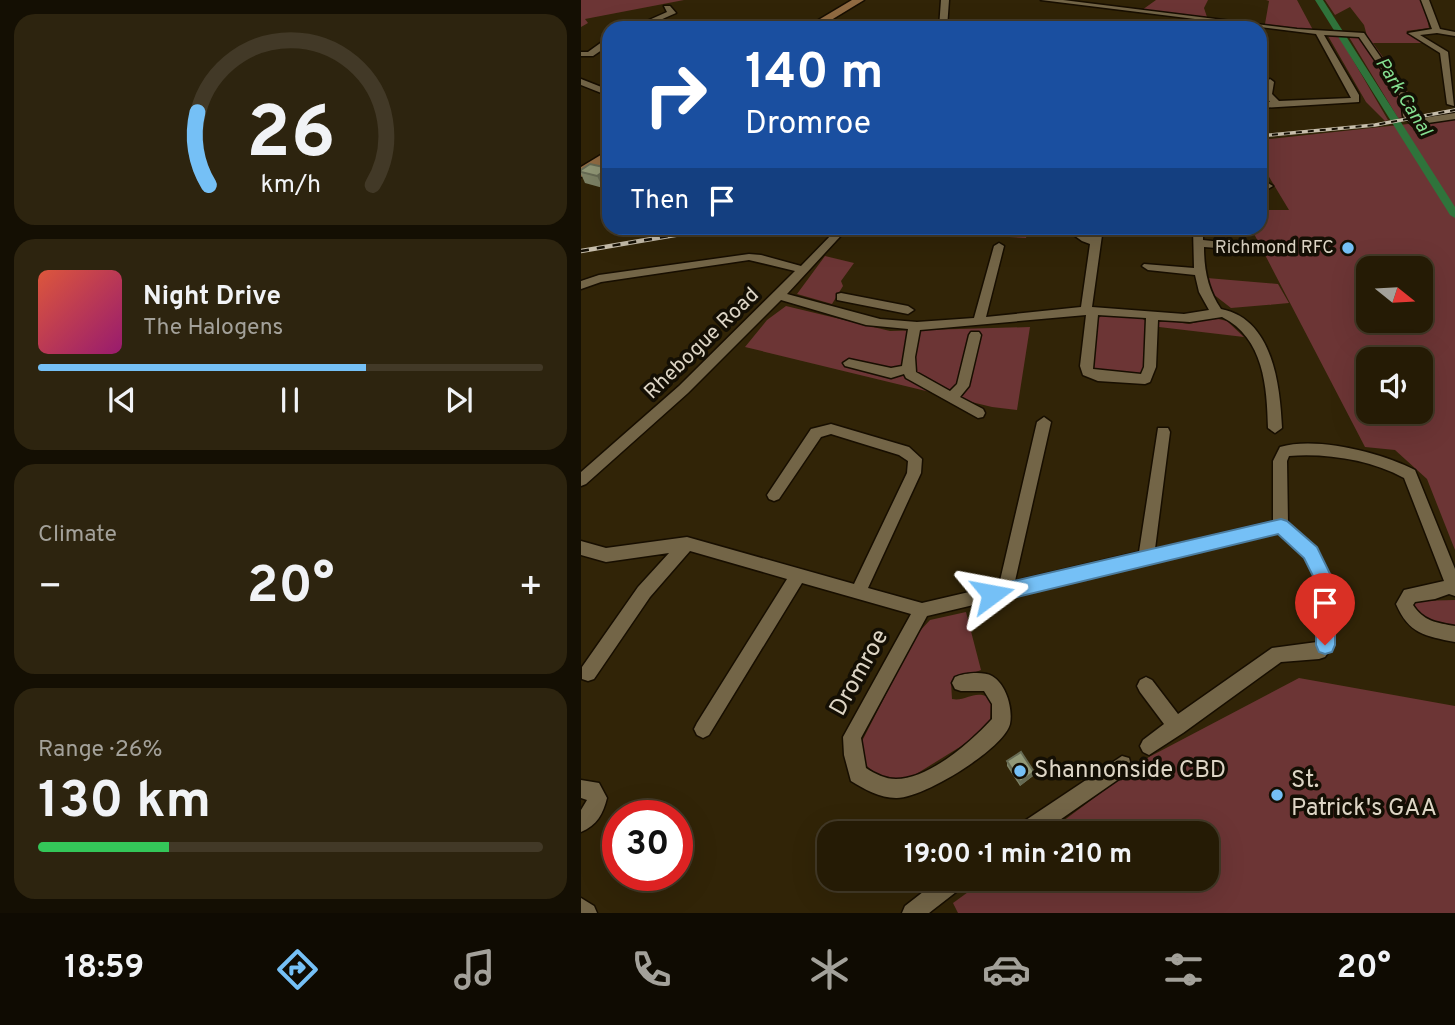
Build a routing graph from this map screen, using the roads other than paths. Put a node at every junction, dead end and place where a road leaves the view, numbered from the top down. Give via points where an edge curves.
1 (859, 0) edge
2 (945, 0) edge
3 (1045, 0) edge
4 (1425, 0) edge
5 (1055, 1) edge
6 (667, 8) dead end
7 (656, 21) edge
8 (822, 21) edge
9 (944, 21) edge
10 (1220, 21) edge
11 (1267, 27) edge
12 (1437, 31) junction
13 (1319, 33) junction
14 (1455, 34) edge
15 (602, 46) edge
16 (581, 54) edge
17 (581, 82) edge
18 (1270, 82) dead end
19 (602, 90) edge
20 (1276, 104) junction
21 (1451, 104) dead end
22 (1267, 105) edge
23 (1455, 116) edge
24 (602, 159) edge
25 (581, 173) edge
26 (836, 235) edge
27 (1080, 235) edge
28 (1097, 235) edge
29 (1198, 235) edge
30 (1096, 242) junction
31 (1198, 243) junction
32 (999, 246) dead end
33 (1255, 248) dead end
34 (1148, 266) dead end
35 (803, 270) junction
36 (1199, 272) junction
37 (581, 285) edge
38 (780, 296) junction
39 (841, 297) dead end
40 (875, 304) junction
41 (908, 310) dead end
42 (1089, 311) junction
43 (1216, 312) junction
44 (1151, 314) junction
45 (866, 318) junction
46 (915, 325) junction
47 (977, 328) junction
48 (849, 363) dead end
49 (907, 369) junction
50 (951, 398) junction
51 (978, 413) dead end
52 (1044, 422) dead end
53 (1275, 428) dead end
54 (1163, 432) dead end
55 (581, 480) edge
56 (774, 495) dead end
57 (1281, 526) junction
58 (687, 544) junction
59 (581, 548) edge
60 (1146, 559) junction
61 (797, 577) junction
62 (1454, 587) edge
63 (858, 592) junction
64 (1005, 592) junction
65 (922, 610) junction
66 (1455, 634) edge
67 (588, 673) dead end
68 (961, 683) dead end
69 (1146, 686) dead end
70 (1177, 727) junction
71 (703, 729) dead end
72 (1149, 746) dead end
73 (1122, 765) dead end
74 (581, 789) edge
75 (1041, 821) edge
76 (581, 822) edge
77 (941, 891) edge
78 (581, 908) edge
79 (587, 913) edge
80 (912, 913) edge

1 - 8 main road
2 - 9 street
3 - 5 street
4 - 12 street
5 - 10 street
6 - 7 street via 672,13
11 - 13 street
12 - 14 street
12 - 21 street via 1412,33 1444,52
13 - 20 street via 1356,100
13 - 23 street via 1361,35 1405,99 1407,116 1417,125
15 - 16 street
17 - 19 street
18 - 20 street via 1268,94
20 - 22 street
24 - 25 main road
26 - 35 street, Rhebogue Road
27 - 30 street
28 - 30 street
29 - 31 street
30 - 42 street
31 - 33 street
31 - 36 street
32 - 47 street
34 - 36 street
35 - 37 street via 749,257
35 - 38 street, Rhebogue Road
36 - 43 street
38 - 45 street
38 - 55 street, Rhebogue Road via 634,437
39 - 40 street
40 - 41 street
40 - 45 street
42 - 44 street
42 - 44 street via 1088,372 1145,379 1150,367
42 - 47 street
43 - 44 street via 1186,318
43 - 53 street via 1247,329 1261,346 1275,389
45 - 46 street via 890,325
46 - 47 street
46 - 49 street
47 - 50 street via 963,386
48 - 49 street via 891,373
49 - 50 street
50 - 51 street
52 - 64 street
54 - 60 street
56 - 63 street via 816,433 831,429 915,459 914,472
57 - 60 street, Dromroe
57 - 62 street via 1280,461 1285,451 1299,449 1398,467 1410,474
57 - 70 street via 1310,552 1326,584 1325,645 1319,651 1278,654
58 - 59 street, Dromroe via 606,555
58 - 61 street, Dromroe
58 - 67 street via 644,592
60 - 64 street, Dromroe
61 - 63 street, Dromroe
61 - 71 street
62 - 66 street via 1410,595 1404,604 1417,626
63 - 65 street, Dromroe
64 - 65 street, Dromroe
65 - 68 street, Dromroe via 852,737 858,774 878,786 918,786 989,737 1001,723 1001,702 988,683
69 - 70 street
70 - 72 street
73 - 75 street
74 - 76 street via 592,790 597,798 595,809
77 - 80 street
78 - 79 street

